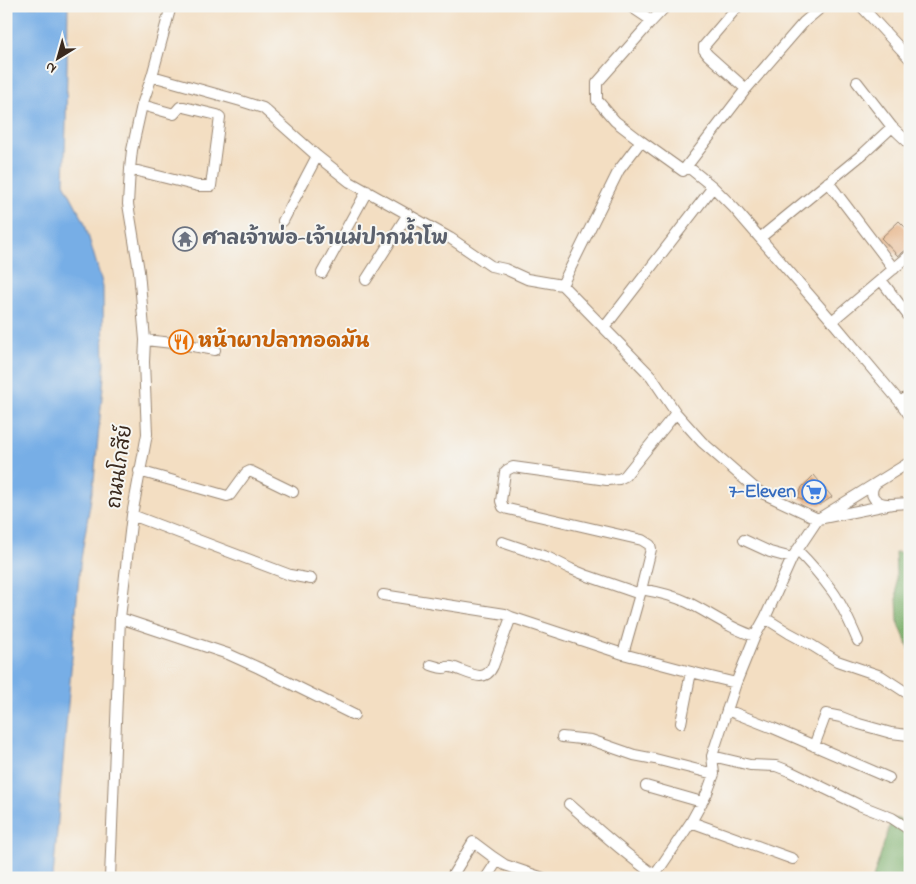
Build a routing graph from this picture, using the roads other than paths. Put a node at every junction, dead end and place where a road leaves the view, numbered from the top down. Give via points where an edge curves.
1 (171, 6) edge
2 (630, 6) edge
3 (666, 6) edge
4 (738, 6) edge
5 (823, 6) edge
6 (861, 6) edge
7 (650, 22) junction
8 (910, 59) edge
9 (152, 76) junction
10 (856, 82) dead end
11 (746, 89) junction
12 (142, 105) junction
13 (892, 127) junction
14 (641, 141) junction
15 (910, 144) edge
16 (318, 156) junction
17 (687, 166) junction
18 (130, 169) junction
19 (828, 182) junction
20 (713, 187) junction
21 (367, 191) junction
22 (408, 214) junction
23 (284, 220) dead end
24 (760, 238) junction
25 (910, 255) edge
26 (894, 268) junction
27 (322, 273) dead end
28 (366, 280) dead end
29 (880, 280) junction
30 (562, 285) junction
31 (910, 318) edge
32 (832, 321) junction
33 (604, 328) junction
34 (145, 340) junction
35 (215, 350) dead end
36 (910, 395) edge
37 (900, 402) junction
38 (676, 413) junction
39 (910, 416) edge
40 (910, 462) edge
41 (139, 471) junction
42 (875, 484) junction
43 (293, 492) dead end
44 (910, 503) edge
45 (892, 504) junction
46 (132, 515) junction
47 (818, 519) junction
48 (744, 540) dead end
49 (502, 542) dead end
50 (794, 554) junction
51 (311, 580) dead end
52 (641, 592) junction
53 (383, 595) dead end
54 (511, 617) junction
55 (120, 618) junction
56 (765, 618) junction
57 (755, 636) junction
58 (858, 641) dead end
59 (623, 654) junction
60 (431, 665) dead end
61 (692, 672) junction
62 (736, 683) junction
63 (910, 694) edge
64 (727, 710) junction
65 (354, 715) dead end
66 (681, 722) dead end
67 (908, 735) dead end
68 (562, 737) dead end
69 (814, 746) junction
70 (712, 756) junction
71 (714, 774) junction
72 (889, 778) dead end
73 (646, 786) dead end
74 (702, 802) junction
75 (569, 804) dead end
76 (691, 822) junction
77 (910, 830) edge
78 (793, 860) dead end
79 (497, 861) junction
80 (654, 876) edge
81 (540, 877) edge
82 (110, 878) edge
83 (451, 878) edge
84 (486, 878) edge

1 - 9 street, ถนนโกสีย์
2 - 7 street
3 - 7 street
4 - 11 street via 704,50
5 - 11 street via 804,22
6 - 8 street
7 - 14 street via 597,82 597,100
9 - 12 street, ถนนโกสีย์
9 - 16 street via 263,108
10 - 13 street
11 - 17 street
12 - 18 street, ถนนโกสีย์
12 - 18 street via 174,114 184,107 220,117 210,186
13 - 15 street
13 - 19 street
14 - 17 street via 683,171
14 - 30 street via 619,170
16 - 21 street via 350,182
16 - 23 street
17 - 20 street
18 - 34 street, ถนนโกสีย์ via 128,204 139,271
19 - 24 street
19 - 26 street
20 - 24 street
20 - 33 street
21 - 22 street
21 - 27 street
22 - 28 street
22 - 30 street via 491,266
24 - 32 street
25 - 26 street
26 - 29 street
29 - 31 street
29 - 32 street
30 - 33 street
32 - 37 street
33 - 38 street via 651,376
34 - 35 street
34 - 41 street, ถนนโกสีย์ via 147,434
36 - 37 street
37 - 39 street
38 - 47 street via 702,442 758,491
38 - 52 street via 620,479 514,467 505,472 500,501 503,507 642,540 650,545
40 - 42 street
41 - 43 street via 227,496 250,471
41 - 46 street, ถนนโกสีย์
42 - 45 street via 872,492 876,501
42 - 47 street
44 - 45 street
45 - 47 street
46 - 51 street
46 - 55 street, ถนนโกสีย์
47 - 50 street
48 - 50 street via 770,552
49 - 52 street
50 - 56 street
50 - 58 street via 810,563 834,593
52 - 57 street via 668,594
52 - 59 street
53 - 54 street
54 - 59 street
54 - 60 street via 491,671 487,674 481,676
55 - 65 street via 228,654
55 - 82 street, ถนนโกสีย์
56 - 57 street
56 - 63 street via 837,661 881,676
57 - 62 street
59 - 61 street
61 - 62 street
61 - 66 street
62 - 64 street
64 - 69 street
64 - 70 street
67 - 69 street via 826,714
68 - 71 street via 591,740 634,755
69 - 72 street
70 - 71 street
70 - 77 street via 750,765 776,766 892,818
71 - 74 street
73 - 74 street
74 - 76 street
75 - 80 street
76 - 78 street
76 - 80 street
79 - 81 street
79 - 83 street via 473,842
79 - 84 street

